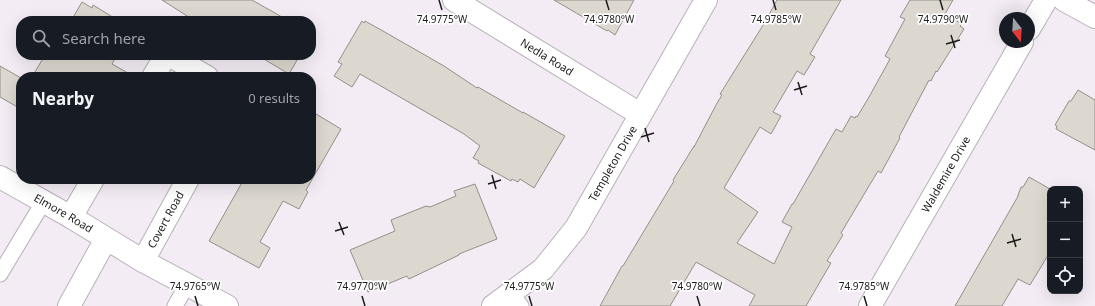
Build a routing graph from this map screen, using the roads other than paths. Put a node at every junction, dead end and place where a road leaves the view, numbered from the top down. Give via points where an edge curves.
1 (454, 0) edge
2 (706, 0) edge
3 (1046, 0) edge
4 (1064, 0) edge
5 (1095, 17) edge
6 (1035, 19) edge
7 (1019, 48) edge
8 (165, 60) edge
9 (177, 60) edge
10 (156, 72) edge
11 (198, 72) edge
12 (640, 114) junction
13 (0, 177) edge
14 (90, 184) edge
15 (185, 184) edge
16 (44, 201) junction
17 (71, 217) junction
18 (106, 239) junction
19 (143, 261) junction
20 (0, 274) edge
21 (187, 285) junction
22 (516, 299) edge
23 (69, 306) edge
24 (175, 306) edge
25 (227, 306) edge
26 (493, 306) edge
27 (870, 306) edge

1 - 12 street, Nedla Road
2 - 12 street, Templeton Drive
3 - 6 street
4 - 5 street
7 - 27 street, Waldemire Drive
8 - 10 street
9 - 11 street
12 - 22 street, Templeton Drive via 576,228
13 - 16 street, Elmore Road
14 - 17 street
15 - 19 street, Covert Road
16 - 17 street, Elmore Road
16 - 20 lane
17 - 18 street, Elmore Road
18 - 19 street
18 - 23 street
19 - 21 street
21 - 24 lane
21 - 25 street
22 - 26 street, Templeton Drive

